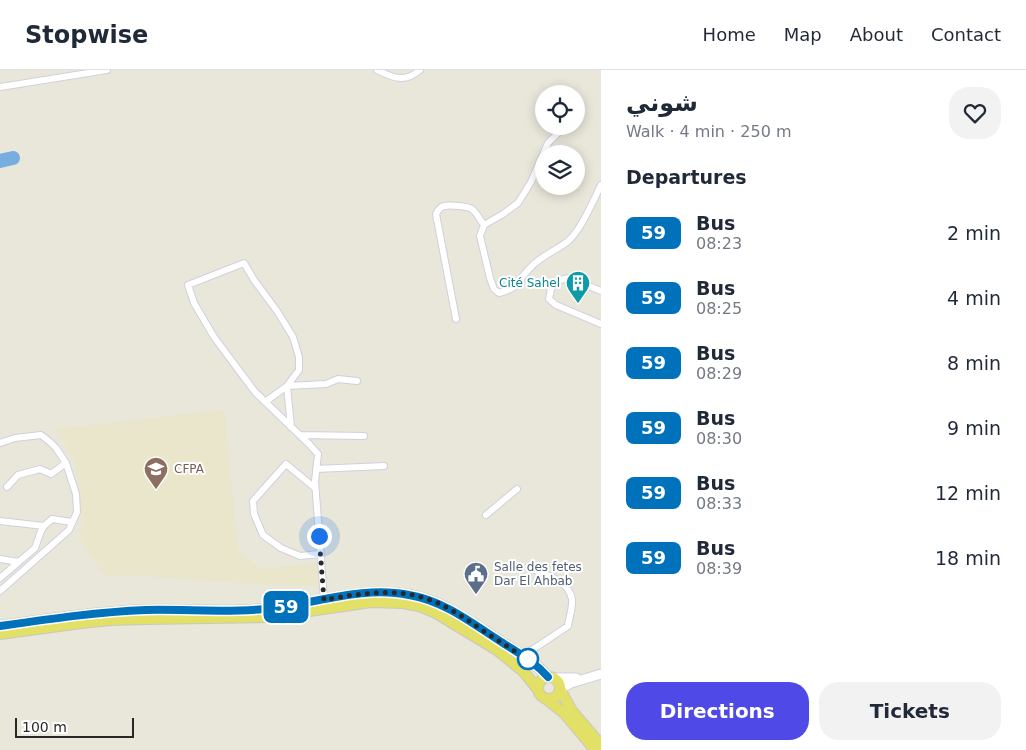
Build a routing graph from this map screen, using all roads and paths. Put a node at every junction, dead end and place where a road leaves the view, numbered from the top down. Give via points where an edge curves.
1 (107, 70) edge
2 (377, 70) edge
3 (420, 70) edge
4 (0, 87) edge
5 (556, 135) edge
6 (601, 185) edge
7 (484, 225) junction
8 (601, 291) edge
9 (456, 319) dead end
10 (601, 324) edge
11 (357, 380) dead end
12 (287, 386) junction
13 (265, 402) junction
14 (291, 427) junction
15 (300, 435) junction
16 (364, 436) dead end
17 (0, 443) edge
18 (66, 463) junction
19 (384, 466) dead end
20 (316, 469) junction
21 (7, 487) dead end
22 (315, 488) junction
23 (517, 488) dead end
24 (486, 515) dead end
25 (0, 521) edge
26 (72, 522) junction
27 (44, 526) junction
28 (320, 554) junction
29 (0, 559) edge
30 (20, 562) junction
31 (532, 569) dead end
32 (0, 578) edge
33 (0, 591) edge
34 (324, 600) junction
35 (0, 626) edge
36 (0, 634) edge
37 (499, 646) junction
38 (523, 656) junction
39 (601, 674) edge
40 (551, 677) junction
41 (591, 677) junction
42 (560, 689) junction
43 (542, 694) junction
44 (601, 745) edge
45 (595, 750) edge

1 - 4 street
2 - 3 street via 404,79
5 - 7 street via 548,143 518,203
6 - 7 street via 575,234 530,267 508,292 499,293 490,278 480,236
7 - 9 street via 471,208 444,206 436,214
8 - 10 street via 569,278 560,280 551,289 549,299
11 - 12 street via 338,379 326,384
12 - 13 street
12 - 13 street via 299,370 293,337 244,263 188,285 194,303 214,337
12 - 14 street
13 - 14 street
14 - 15 street
15 - 16 street
15 - 20 street via 318,454
17 - 18 street via 40,435 56,448
18 - 21 street via 51,474 40,469 18,475
18 - 26 street via 76,494 77,512
19 - 20 street
20 - 22 street
22 - 28 street
22 - 28 street via 286,464 253,501 254,514 263,534 269,539 300,556
23 - 24 street
25 - 27 street
26 - 27 street via 52,519
26 - 33 street via 68,530
27 - 30 street via 35,548
28 - 34 street
29 - 30 street
30 - 32 street
31 - 38 street via 556,577 568,589 572,600 568,626
34 - 35 main road via 250,610 92,614
34 - 37 main road via 374,592 422,597 456,612
36 - 37 main road via 111,620 268,617 388,602 436,612
37 - 38 main road
37 - 43 main road
38 - 40 main road
39 - 41 main road
40 - 41 main road
40 - 42 main road via 559,682
40 - 43 main road via 541,680 538,687
41 - 42 main road
42 - 43 main road via 553,698
42 - 44 main road via 572,711
43 - 45 main road via 564,713

